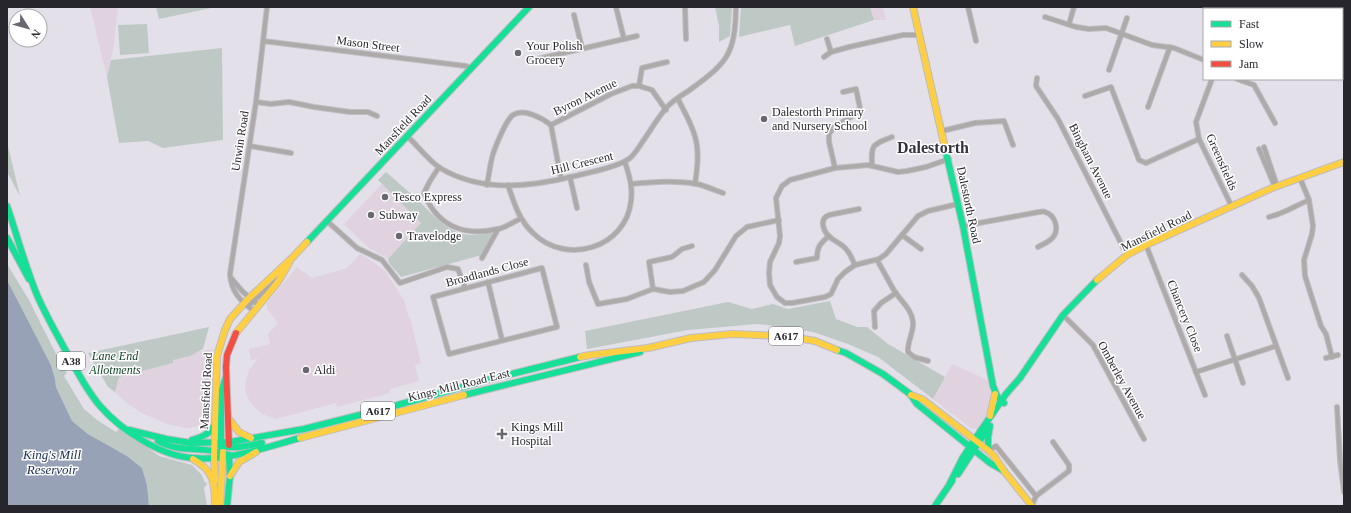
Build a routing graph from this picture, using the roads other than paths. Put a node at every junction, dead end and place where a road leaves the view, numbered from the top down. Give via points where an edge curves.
1 (267, 7) edge
2 (530, 7) edge
3 (616, 7) edge
4 (685, 7) edge
5 (736, 7) edge
6 (914, 7) edge
7 (968, 7) edge
8 (1074, 7) edge
9 (574, 15) dead end
10 (1045, 17) dead end
11 (1127, 18) dead end
12 (1069, 24) junction
13 (1122, 33) junction
14 (921, 35) junction
15 (637, 36) dead end
16 (624, 39) junction
17 (686, 39) dead end
18 (827, 39) dead end
19 (263, 41) junction
20 (976, 41) dead end
21 (1170, 47) junction
22 (582, 48) junction
23 (831, 52) junction
24 (824, 57) dead end
25 (1203, 60) edge
26 (529, 61) dead end
27 (667, 62) dead end
28 (470, 68) junction
29 (1109, 70) dead end
30 (1037, 78) dead end
31 (1212, 80) edge
32 (1241, 80) edge
33 (639, 86) junction
34 (843, 92) dead end
35 (1085, 96) dead end
36 (678, 99) junction
37 (256, 102) junction
38 (1148, 107) dead end
39 (666, 110) junction
40 (377, 116) dead end
41 (1275, 123) dead end
42 (551, 125) junction
43 (942, 131) junction
44 (407, 136) junction
45 (892, 137) dead end
46 (1199, 139) junction
47 (1013, 145) dead end
48 (250, 146) junction
49 (1261, 148) dead end
50 (291, 153) dead end
51 (949, 159) junction
52 (625, 162) junction
53 (1344, 162) edge
54 (872, 166) junction
55 (439, 167) junction
56 (835, 168) junction
57 (570, 177) junction
58 (1300, 178) junction
59 (561, 179) junction
60 (631, 184) junction
61 (696, 184) junction
62 (487, 185) junction
63 (508, 185) junction
64 (1276, 187) junction
65 (723, 193) dead end
66 (1308, 200) junction
67 (958, 204) junction
68 (7, 206) edge
69 (1232, 207) junction
70 (576, 208) dead end
71 (859, 209) dead end
72 (1269, 217) dead end
73 (520, 219) junction
74 (779, 220) junction
75 (327, 221) junction
76 (963, 226) junction
77 (498, 229) junction
78 (902, 235) junction
79 (829, 236) junction
80 (7, 238) edge
81 (1146, 245) junction
82 (692, 246) dead end
83 (1038, 247) dead end
84 (921, 249) dead end
85 (1127, 255) junction
86 (292, 258) junction
87 (482, 258) dead end
88 (877, 260) junction
89 (796, 262) dead end
90 (586, 265) dead end
91 (855, 266) junction
92 (1242, 275) dead end
93 (230, 277) junction
94 (488, 282) junction
95 (465, 288) junction
96 (654, 289) junction
97 (896, 293) junction
98 (37, 294) junction
99 (254, 301) junction
100 (244, 303) junction
101 (254, 311) junction
102 (1063, 315) junction
103 (875, 327) dead end
104 (1227, 336) dead end
105 (502, 340) junction
106 (1276, 346) junction
107 (648, 348) junction
108 (1338, 355) dead end
109 (1332, 357) junction
110 (1326, 358) dead end
111 (1235, 360) junction
112 (928, 361) dead end
113 (1196, 372) junction
114 (226, 377) junction
115 (1288, 378) dead end
116 (1243, 383) dead end
117 (910, 394) junction
118 (995, 394) junction
119 (1205, 395) dead end
120 (1003, 402) junction
121 (1337, 407) dead end
122 (228, 419) junction
123 (989, 423) junction
124 (215, 425) junction
125 (129, 430) junction
126 (149, 435) junction
127 (251, 438) junction
128 (303, 438) junction
129 (1144, 439) dead end
130 (977, 440) junction
131 (186, 442) junction
132 (230, 442) junction
133 (1053, 442) dead end
134 (214, 443) junction
135 (264, 447) junction
136 (972, 448) junction
137 (223, 450) junction
138 (988, 450) junction
139 (192, 458) junction
140 (214, 458) junction
141 (1342, 465) edge
142 (1004, 471) junction
143 (230, 476) junction
144 (215, 484) junction
145 (1344, 492) edge
146 (1036, 496) junction
147 (215, 506) edge
148 (220, 506) edge
149 (227, 506) edge
150 (935, 506) edge
151 (1032, 506) edge

1 - 19 street, Unwin Road
2 - 28 main road, Mansfield Road
3 - 16 street
4 - 17 street
5 - 36 street, Hill Crescent via 733,40 728,57 711,75
6 - 14 main road, Dalestorth Road
7 - 20 street
8 - 12 street
9 - 22 street
10 - 12 street
11 - 13 street
12 - 13 street via 1089,29 1106,28
13 - 21 street via 1152,44
13 - 29 street
14 - 23 street via 903,35
14 - 43 main road, Dalestorth Road
15 - 16 street
16 - 22 street
18 - 23 street
19 - 28 street, Mason Street
19 - 37 street, Unwin Road
21 - 25 street
21 - 38 street
22 - 26 street
23 - 24 street
27 - 33 street via 642,68
28 - 44 main road, Mansfield Road
30 - 85 street, Bingham Avenue via 1036,86 1058,119
31 - 46 street, Greensfields via 1196,122
32 - 41 street via 1254,85
33 - 39 street via 652,90
33 - 42 street, Byron Avenue via 611,94
34 - 56 street via 856,89 860,108 856,114 834,127 829,134
35 - 46 street via 1111,87 1139,160 1146,164
36 - 39 street, Hill Crescent
36 - 61 street via 697,145
37 - 40 street via 290,102 350,112 368,112
37 - 48 street, Unwin Road
39 - 52 street, Hill Crescent via 634,154
42 - 59 street
42 - 62 street via 530,114 513,115 493,154
43 - 47 street via 975,123 1004,121
43 - 51 main road, Dalestorth Road
44 - 55 street, Hill Crescent
44 - 75 main road, Mansfield Road
45 - 54 street via 873,147
46 - 69 street, Greensfields
48 - 50 street
48 - 93 street, Unwin Road
49 - 64 street
51 - 54 street via 926,167 898,172
51 - 67 main road, Dalestorth Road
52 - 57 street, Hill Crescent
52 - 60 street
53 - 58 main road, Mansfield Road
54 - 56 street
55 - 62 street, Hill Crescent via 472,182
55 - 77 street via 424,194 429,206 440,218 458,230 474,232
56 - 74 street via 790,180 782,186 776,198
57 - 59 street, Hill Crescent
57 - 70 street
58 - 64 main road, Mansfield Road
58 - 66 street
59 - 63 street, Hill Crescent
60 - 61 street via 658,181
60 - 73 street via 631,202 626,219 617,232 593,247 578,251 546,243 533,234
61 - 65 street
62 - 63 street, Hill Crescent
63 - 73 street
64 - 69 main road, Mansfield Road
66 - 72 street via 1279,215
66 - 109 street via 1313,226 1304,260 1305,276
67 - 76 main road, Dalestorth Road
67 - 78 street via 923,213
68 - 98 main road, A38
69 - 81 main road, Mansfield Road
71 - 79 street via 826,216 823,226
73 - 77 street
74 - 91 street via 779,243 768,273 770,285 777,297 785,303 792,304 831,294 838,279
74 - 96 street via 747,226 739,232 715,270 704,282 683,291
75 - 86 main road, Mansfield Road
75 - 95 street via 357,248 382,260 400,283 447,267 458,269
76 - 83 street via 1046,212 1052,216 1056,230 1052,239
76 - 118 main road, Dalestorth Road
77 - 87 street
78 - 84 street
78 - 88 street via 886,254
79 - 89 street via 817,250 818,258
79 - 91 street via 847,249
80 - 98 main road, A38
81 - 85 main road, Mansfield Road
81 - 113 street, Chancery Close
82 - 96 street via 682,249 672,257 649,262
85 - 102 main road, Mansfield Road via 1103,274
86 - 99 main road, Mansfield Road
86 - 99 main road, Mansfield Road via 282,275
88 - 91 street
88 - 97 street
90 - 96 street via 589,282 598,304 627,299
92 - 106 street via 1259,298
93 - 99 street
93 - 100 street, Unwin Road via 236,295
94 - 95 street, Broadlands Close
94 - 105 street
94 - 105 street, Broadlands Close via 542,268 557,327
95 - 105 street, Broadlands Close via 432,297 448,354
97 - 103 street via 874,311
97 - 112 street via 910,312 913,321 908,352 914,357
98 - 125 main road, A38 via 62,346 95,400 111,417
99 - 100 main road, Mansfield Road
99 - 101 main road, Mansfield Road
100 - 101 street, Unwin Road
100 - 124 main road, Mansfield Road via 230,320 217,356
101 - 114 main road, Mansfield Road via 232,341 227,355
102 - 120 main road, Mansfield Road
102 - 129 street, Omberley Avenue via 1093,345
104 - 111 street
106 - 111 street
106 - 115 street
107 - 117 main road, Kings Mill Road East / A617 via 691,338 732,334 815,341 846,353 883,374
107 - 127 main road, Kings Mill Road East / A617 via 590,355 304,429
107 - 128 main road, Kings Mill Road East / A617 via 636,354 448,399
108 - 109 street
109 - 110 street
111 - 113 street
111 - 116 street
113 - 119 street, Chancery Close
114 - 122 main road, Mansfield Road
114 - 137 main road via 221,393
117 - 130 main road, Kings Mill Road East / A617 via 922,399
117 - 136 main road, Kings Mill Road East / A617 via 917,404
118 - 120 main road
118 - 123 main road
120 - 123 main road, Mansfield Road
121 - 141 street
122 - 127 main road via 239,432
122 - 132 main road, Mansfield Road
123 - 130 main road, Mansfield Road
123 - 138 main road
124 - 131 main road via 204,437
124 - 134 main road, Mansfield Road
125 - 126 main road, A38
125 - 139 main road, A38 via 144,442 164,451
126 - 131 main road, A617
126 - 137 main road via 163,444 174,447
127 - 132 main road, Kings Mill Road East / A617
128 - 135 main road, Kings Mill Road East / A617
128 - 137 main road via 288,437
130 - 136 main road, Mansfield Road
130 - 138 main road, A617
131 - 134 main road, A617
132 - 137 main road, A617
133 - 146 street via 1069,465 1069,471
134 - 137 main road, A617
135 - 137 main road, Kings Mill Road East / A617
135 - 143 main road via 239,462
136 - 142 main road, A617
136 - 150 main road, Mansfield Road via 966,463
137 - 140 main road, A617
137 - 143 main road
137 - 148 main road
138 - 142 main road, A617
138 - 146 street via 996,446
139 - 140 main road, A617
139 - 144 main road via 206,468
140 - 144 main road
141 - 145 street
142 - 151 main road, A617
143 - 149 main road
144 - 147 main road
146 - 151 street

